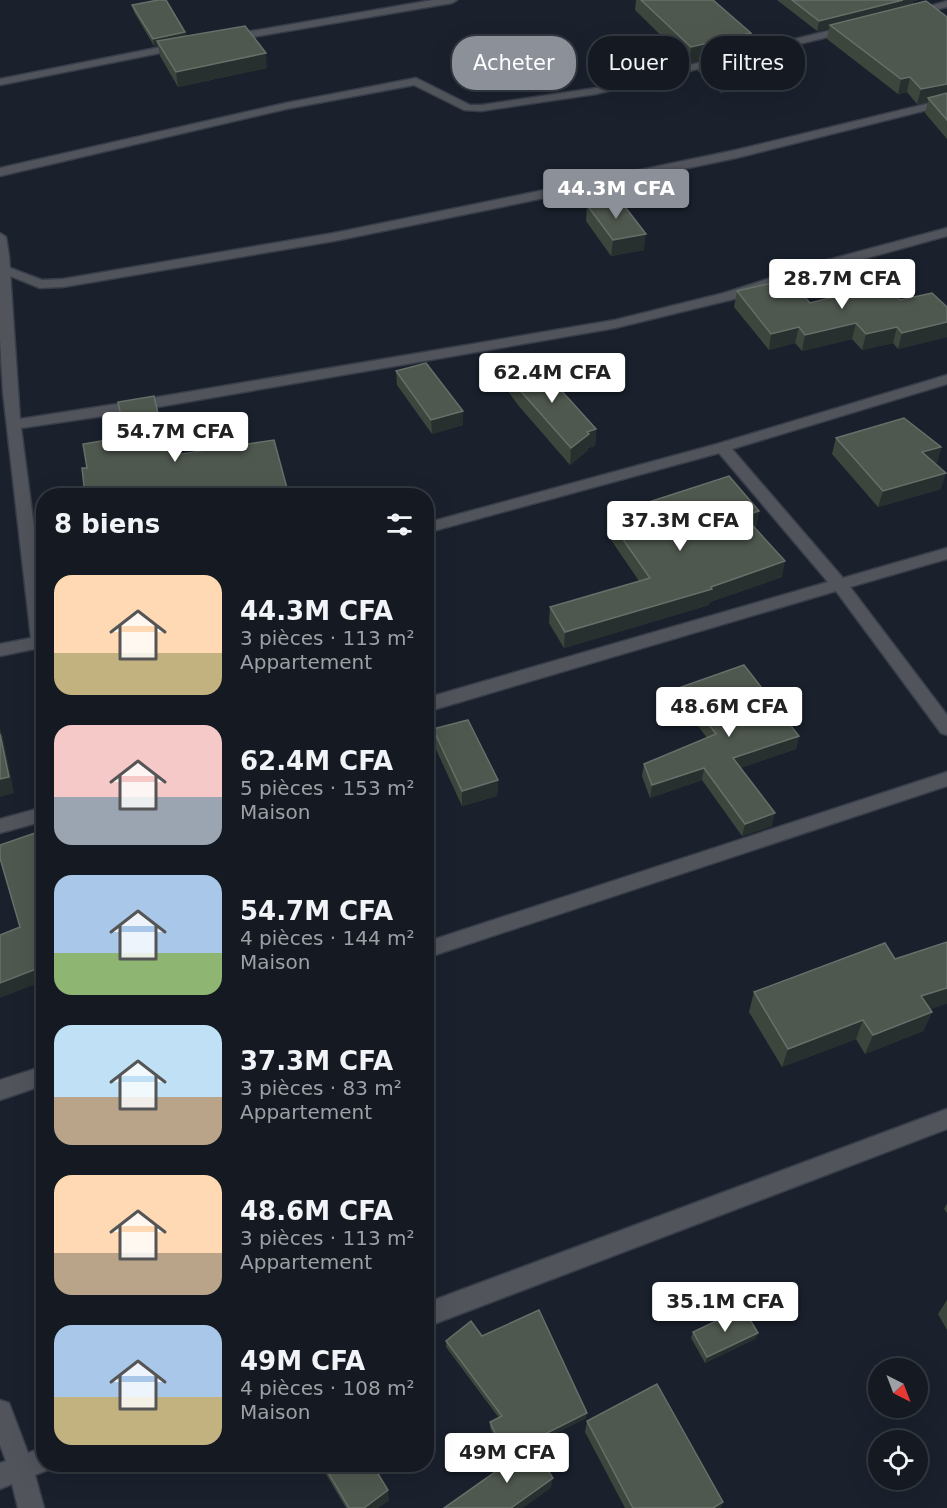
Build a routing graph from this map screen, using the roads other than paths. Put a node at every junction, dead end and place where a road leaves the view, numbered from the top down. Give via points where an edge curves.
1 (452, 0) edge
2 (947, 4) edge
3 (902, 16) edge
4 (868, 24) edge
5 (214, 40) edge
6 (192, 44) edge
7 (0, 82) edge
8 (947, 102) edge
9 (0, 172) edge
10 (947, 232) edge
11 (0, 237) edge
12 (5, 270) junction
13 (947, 379) edge
14 (14, 424) junction
15 (722, 447) junction
16 (434, 526) edge
17 (947, 553) edge
18 (839, 584) junction
19 (36, 594) edge
20 (36, 642) edge
21 (0, 650) edge
22 (434, 703) edge
23 (947, 728) edge
24 (947, 779) edge
25 (36, 816) edge
26 (0, 826) edge
27 (434, 947) edge
28 (36, 1079) edge
29 (0, 1090) edge
30 (947, 1119) edge
31 (434, 1312) edge
32 (0, 1412) edge
33 (21, 1468) edge
34 (32, 1508) edge

1 - 5 street
2 - 3 street
4 - 9 street via 596,91 468,108 416,81 286,106
6 - 7 street
8 - 12 street via 736,153 334,237 63,283 40,284
10 - 14 street via 729,296 615,324
11 - 12 street
12 - 14 street
13 - 15 street
14 - 19 street
15 - 16 street
15 - 18 street
17 - 18 street
18 - 22 street
18 - 23 street
20 - 21 street
24 - 27 street
25 - 26 street
28 - 29 street
30 - 31 street
32 - 33 street
33 - 34 street

